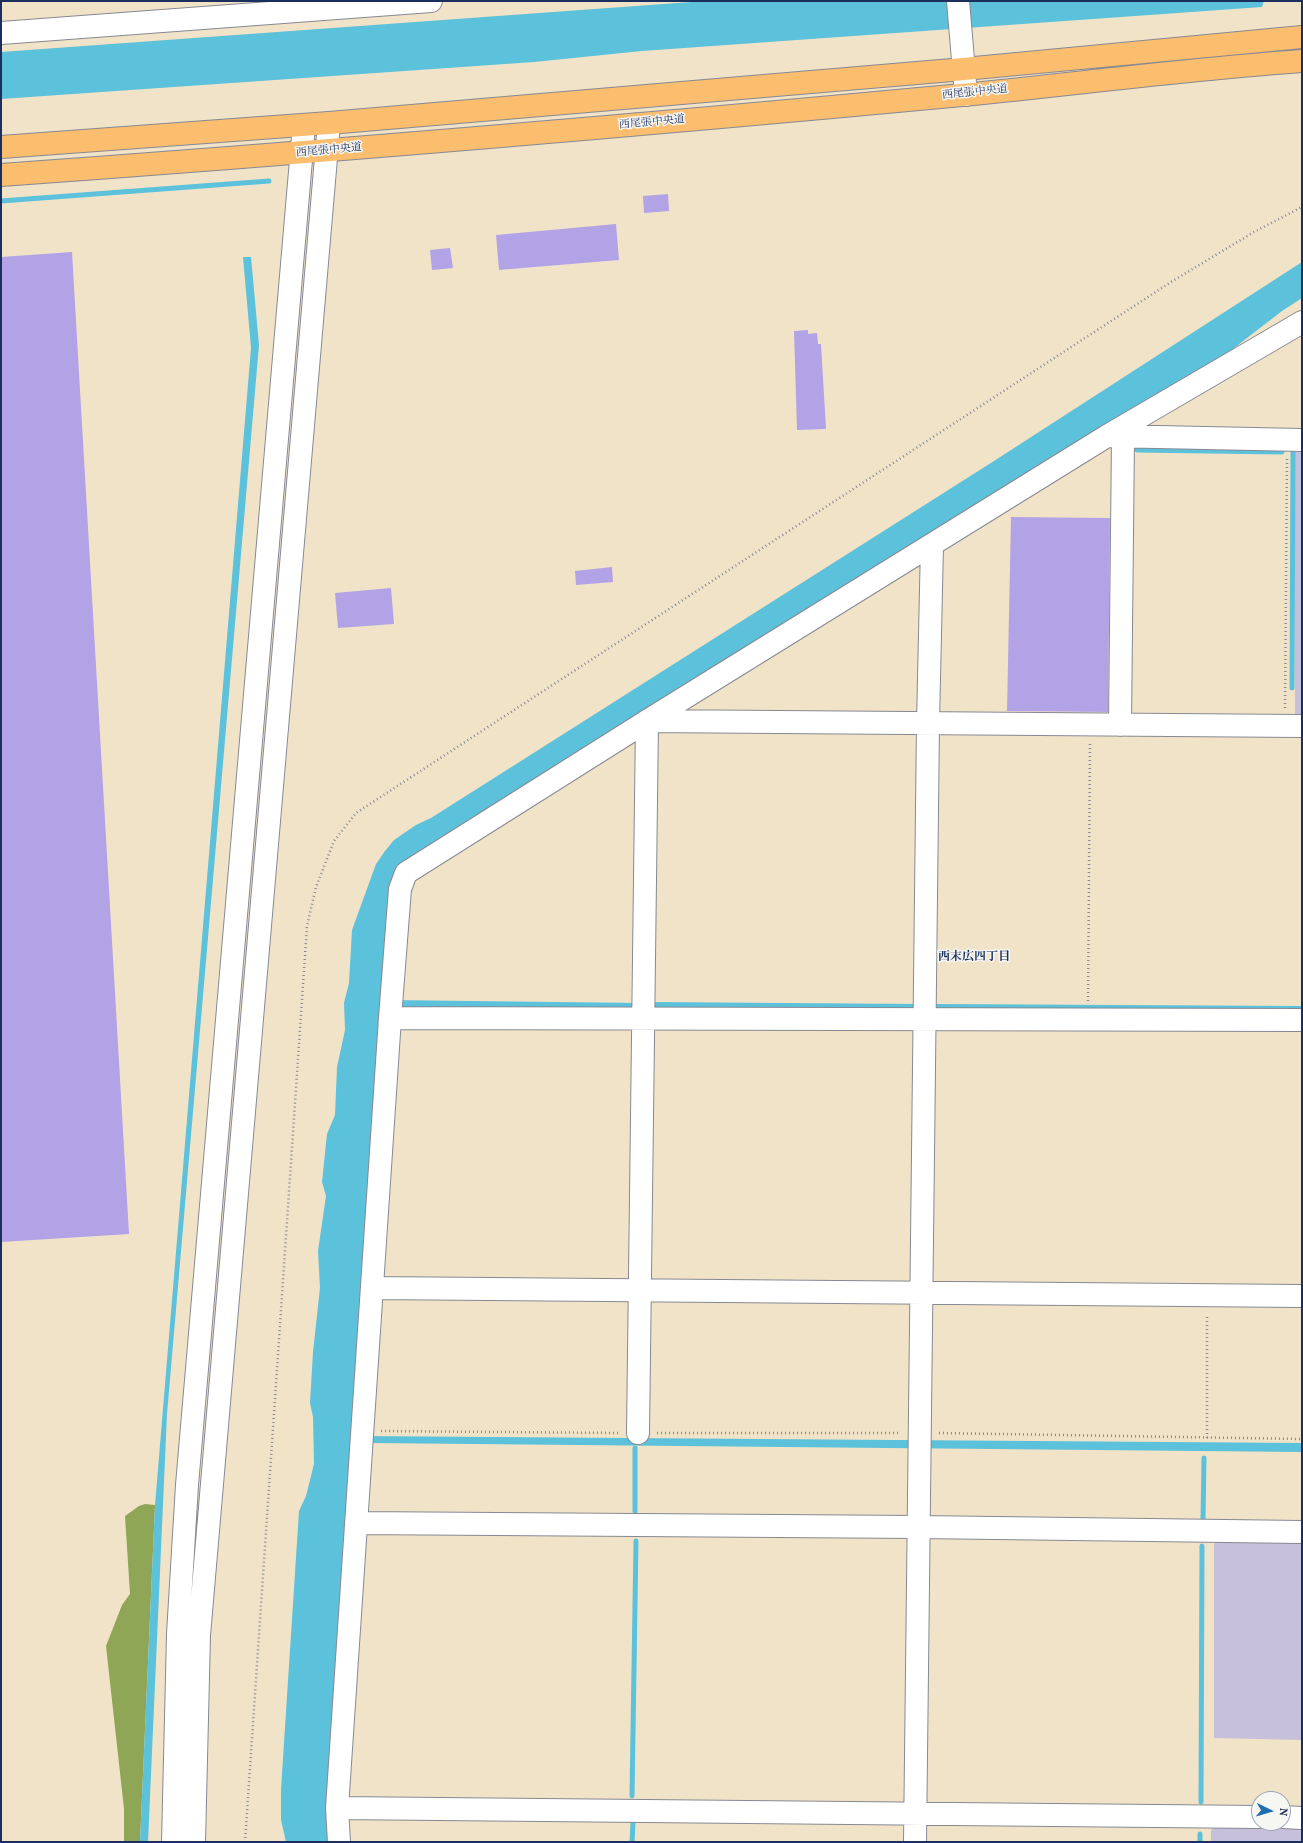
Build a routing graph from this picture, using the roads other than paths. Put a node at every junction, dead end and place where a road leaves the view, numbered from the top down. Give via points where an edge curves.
1 (431, 1) edge
2 (958, 1) edge
3 (347, 5) edge
4 (1, 33) edge
5 (1302, 37) edge
6 (963, 60) junction
7 (1302, 61) edge
8 (966, 95) junction
9 (329, 123) junction
10 (304, 125) junction
11 (1, 147) edge
12 (327, 152) junction
13 (302, 154) junction
14 (1, 175) edge
15 (1302, 322) edge
16 (1115, 437) junction
17 (1295, 439) edge
18 (932, 545) junction
19 (647, 721) junction
20 (928, 723) junction
21 (1120, 725) junction
22 (1294, 726) edge
23 (391, 1010) junction
24 (644, 1018) junction
25 (926, 1019) junction
26 (1302, 1020) edge
27 (373, 1288) junction
28 (640, 1290) junction
29 (922, 1292) junction
30 (1302, 1296) edge
31 (638, 1433) road end
32 (356, 1523) junction
33 (918, 1527) junction
34 (1302, 1532) edge
35 (337, 1808) junction
36 (915, 1812) junction
37 (1251, 1817) edge
38 (1291, 1817) edge
39 (1302, 1818) edge
40 (173, 1842) edge
41 (194, 1842) edge
42 (339, 1842) edge
43 (915, 1842) edge

1 - 3 street
2 - 6 street
3 - 4 street
5 - 6 main road
6 - 8 street
6 - 9 main road
7 - 8 main road, 西尾張中央道 via 1207,68
8 - 12 main road, 西尾張中央道
9 - 10 main road
9 - 12 street
10 - 11 main road
10 - 13 street
12 - 13 main road, 西尾張中央道
12 - 41 street via 199,1635
13 - 14 main road, 西尾張中央道
13 - 40 street via 187,1477 178,1634
15 - 16 street
16 - 17 street
16 - 18 street
16 - 21 street
18 - 19 street
18 - 20 street
19 - 20 street
19 - 23 street via 406,873 400,889
19 - 24 street
20 - 21 street
20 - 25 street
21 - 22 street
23 - 24 street
23 - 27 street
24 - 25 street
24 - 28 street
25 - 26 street
25 - 29 street
27 - 28 street
27 - 32 street
28 - 29 street
28 - 31 street
29 - 30 street
29 - 33 street
32 - 33 street
32 - 35 street
33 - 34 street
33 - 36 street
35 - 36 street
35 - 42 street
36 - 37 street
36 - 43 street
38 - 39 street

